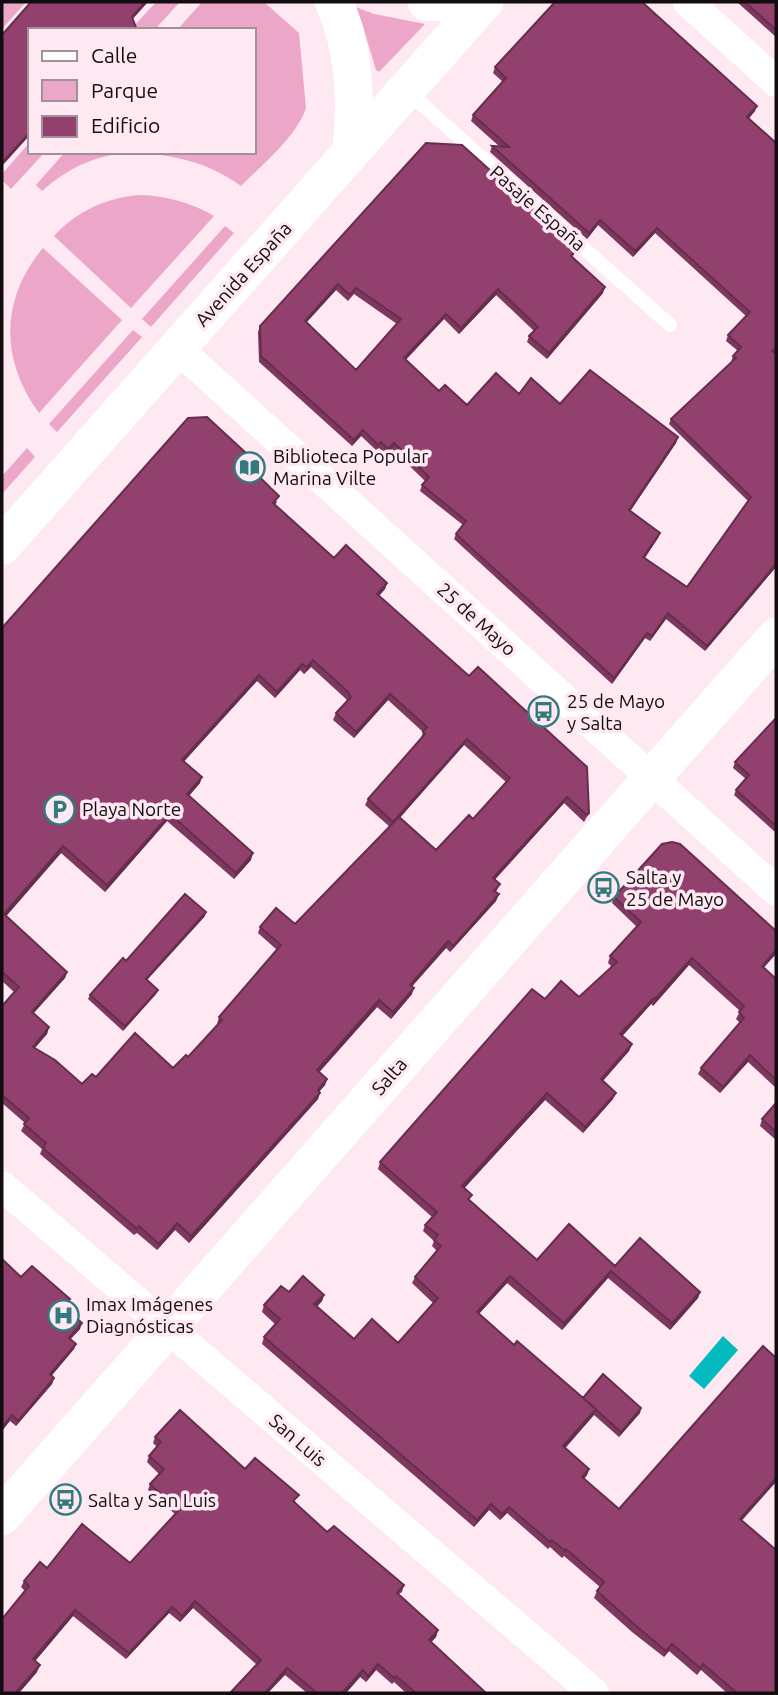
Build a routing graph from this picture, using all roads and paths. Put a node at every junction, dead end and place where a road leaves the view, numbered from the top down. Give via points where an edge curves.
1 (334, 2) edge
2 (427, 2) edge
3 (472, 2) edge
4 (484, 2) edge
5 (688, 2) edge
6 (776, 82) edge
7 (405, 90) junction
8 (351, 152) junction
9 (670, 325) dead end
10 (177, 348) junction
11 (2, 545) edge
12 (776, 637) edge
13 (652, 778) junction
14 (776, 891) edge
15 (2, 1186) edge
16 (167, 1328) junction
17 (2, 1516) edge
18 (594, 1693) edge

1 - 8 main road via 352,73
2 - 3 main road
4 - 7 main road, Avenida España
5 - 6 street
7 - 8 main road, Avenida España
7 - 9 lane, Pasaje España
8 - 10 main road, Avenida España
10 - 11 main road, Avenida España
10 - 13 street, 25 de Mayo
12 - 13 main road, Salta
13 - 14 street, 25 de Mayo
13 - 16 main road, Salta
15 - 16 street, San Luis
16 - 17 main road, Salta
16 - 18 street, San Luis

